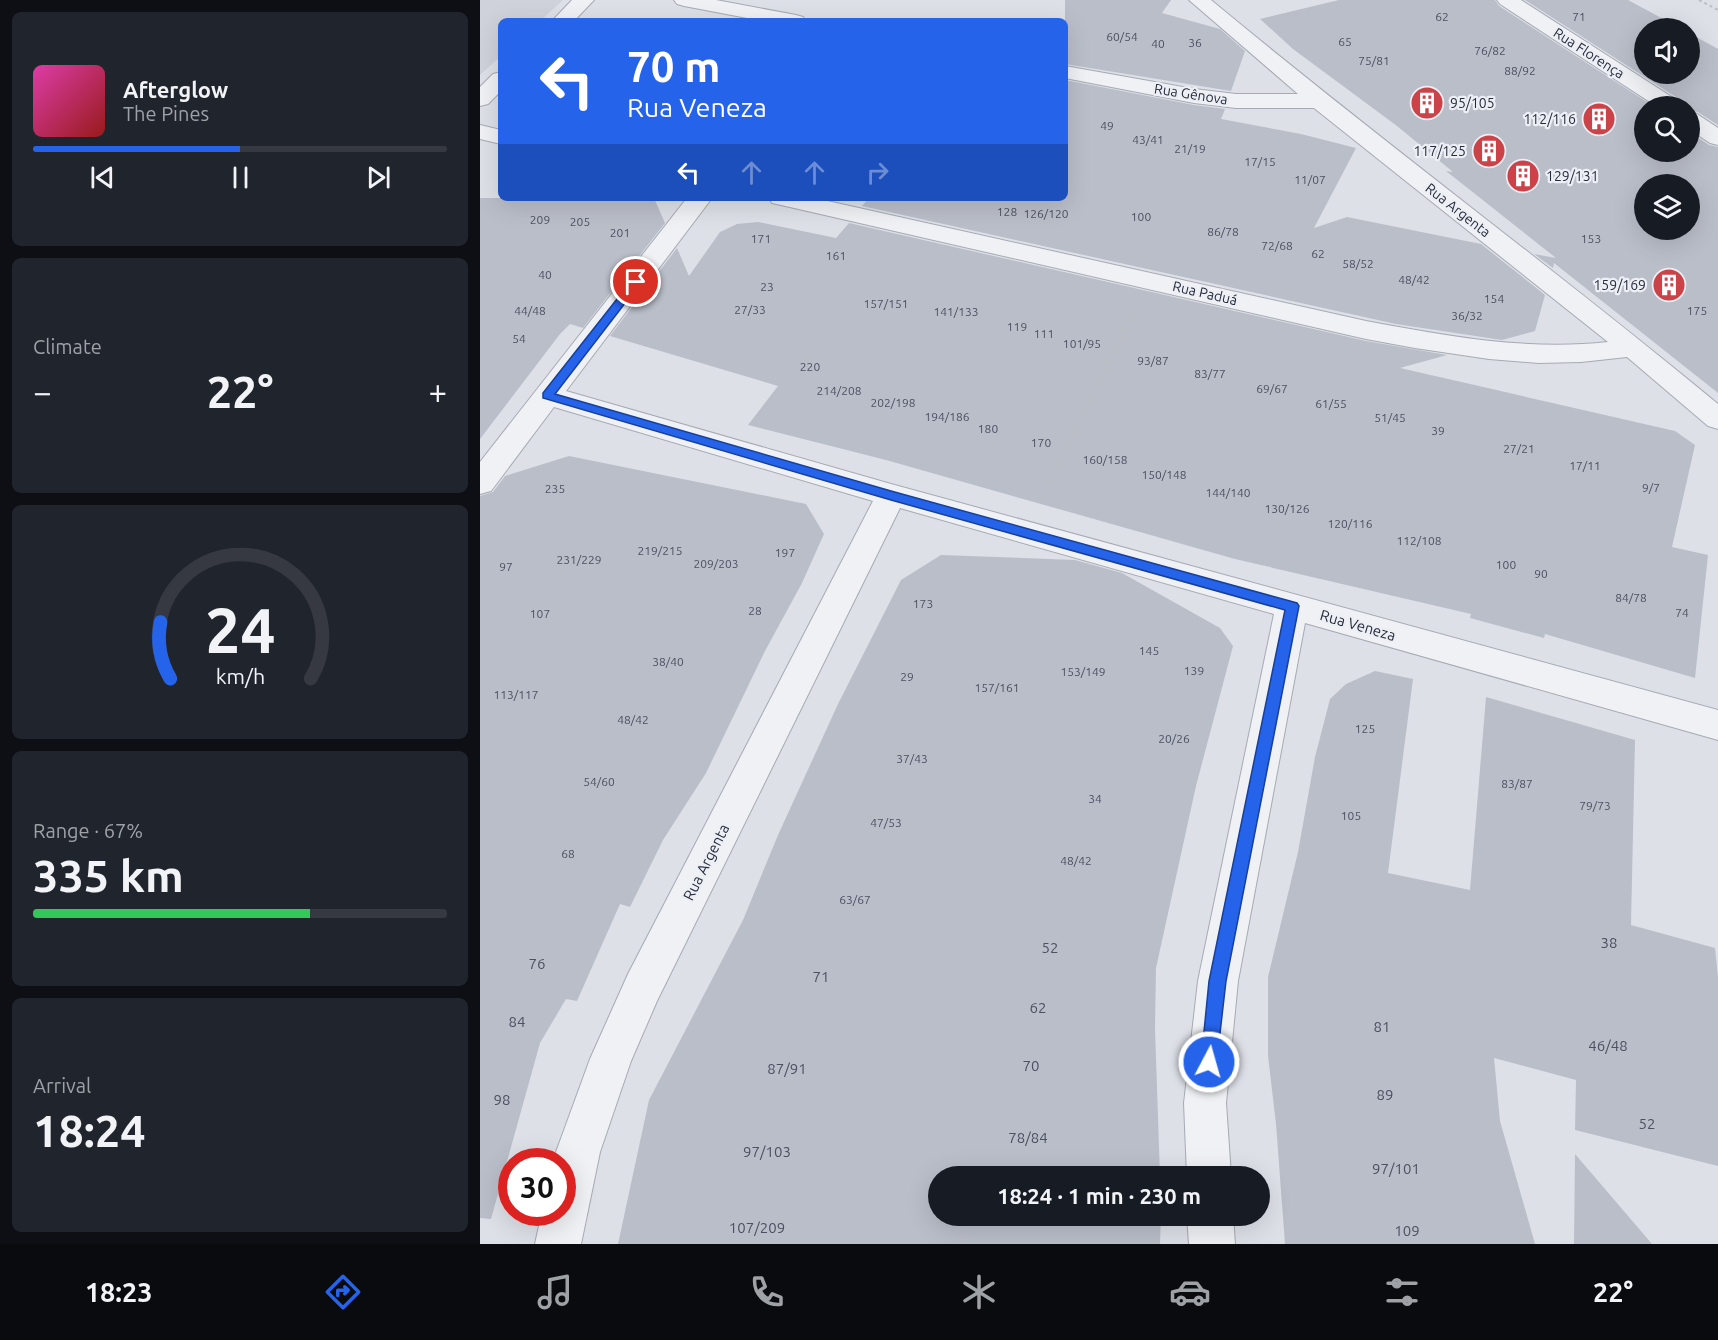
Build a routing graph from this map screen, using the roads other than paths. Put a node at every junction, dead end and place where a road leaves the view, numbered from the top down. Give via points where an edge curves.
1 (584, 0) edge
2 (684, 0) edge
3 (1199, 0) edge
4 (1507, 0) edge
5 (565, 18) edge
6 (780, 18) edge
7 (1068, 73) edge
8 (498, 82) edge
9 (1655, 96) edge
10 (480, 99) edge
11 (1318, 101) junction
12 (1700, 126) edge
13 (480, 132) edge
14 (498, 136) edge
15 (1718, 138) edge
16 (698, 201) edge
17 (794, 201) edge
18 (1633, 348) junction
19 (548, 396) junction
20 (1718, 419) edge
21 (480, 483) edge
22 (891, 495) junction
23 (1292, 606) junction
24 (1718, 725) edge
25 (1208, 1166) edge
26 (1211, 1226) edge
27 (558, 1244) edge
28 (1212, 1244) edge

1 - 5 street
2 - 6 street
3 - 11 street, Rua Argenta
4 - 9 street, Rua Florença
7 - 11 street, Rua Gênova via 1236,101
8 - 10 street
11 - 18 street, Rua Argenta
12 - 15 street
13 - 14 street
16 - 19 street
17 - 18 street, Rua Paduá via 1454,347 1565,354
18 - 20 street, Rua Argenta
19 - 21 street
19 - 22 street, Rua Veneza
22 - 23 street, Rua Veneza
22 - 27 street, Rua Argenta via 638,998 578,1152
23 - 24 street, Rua Veneza
23 - 25 street via 1218,981 1205,1102
26 - 28 street

